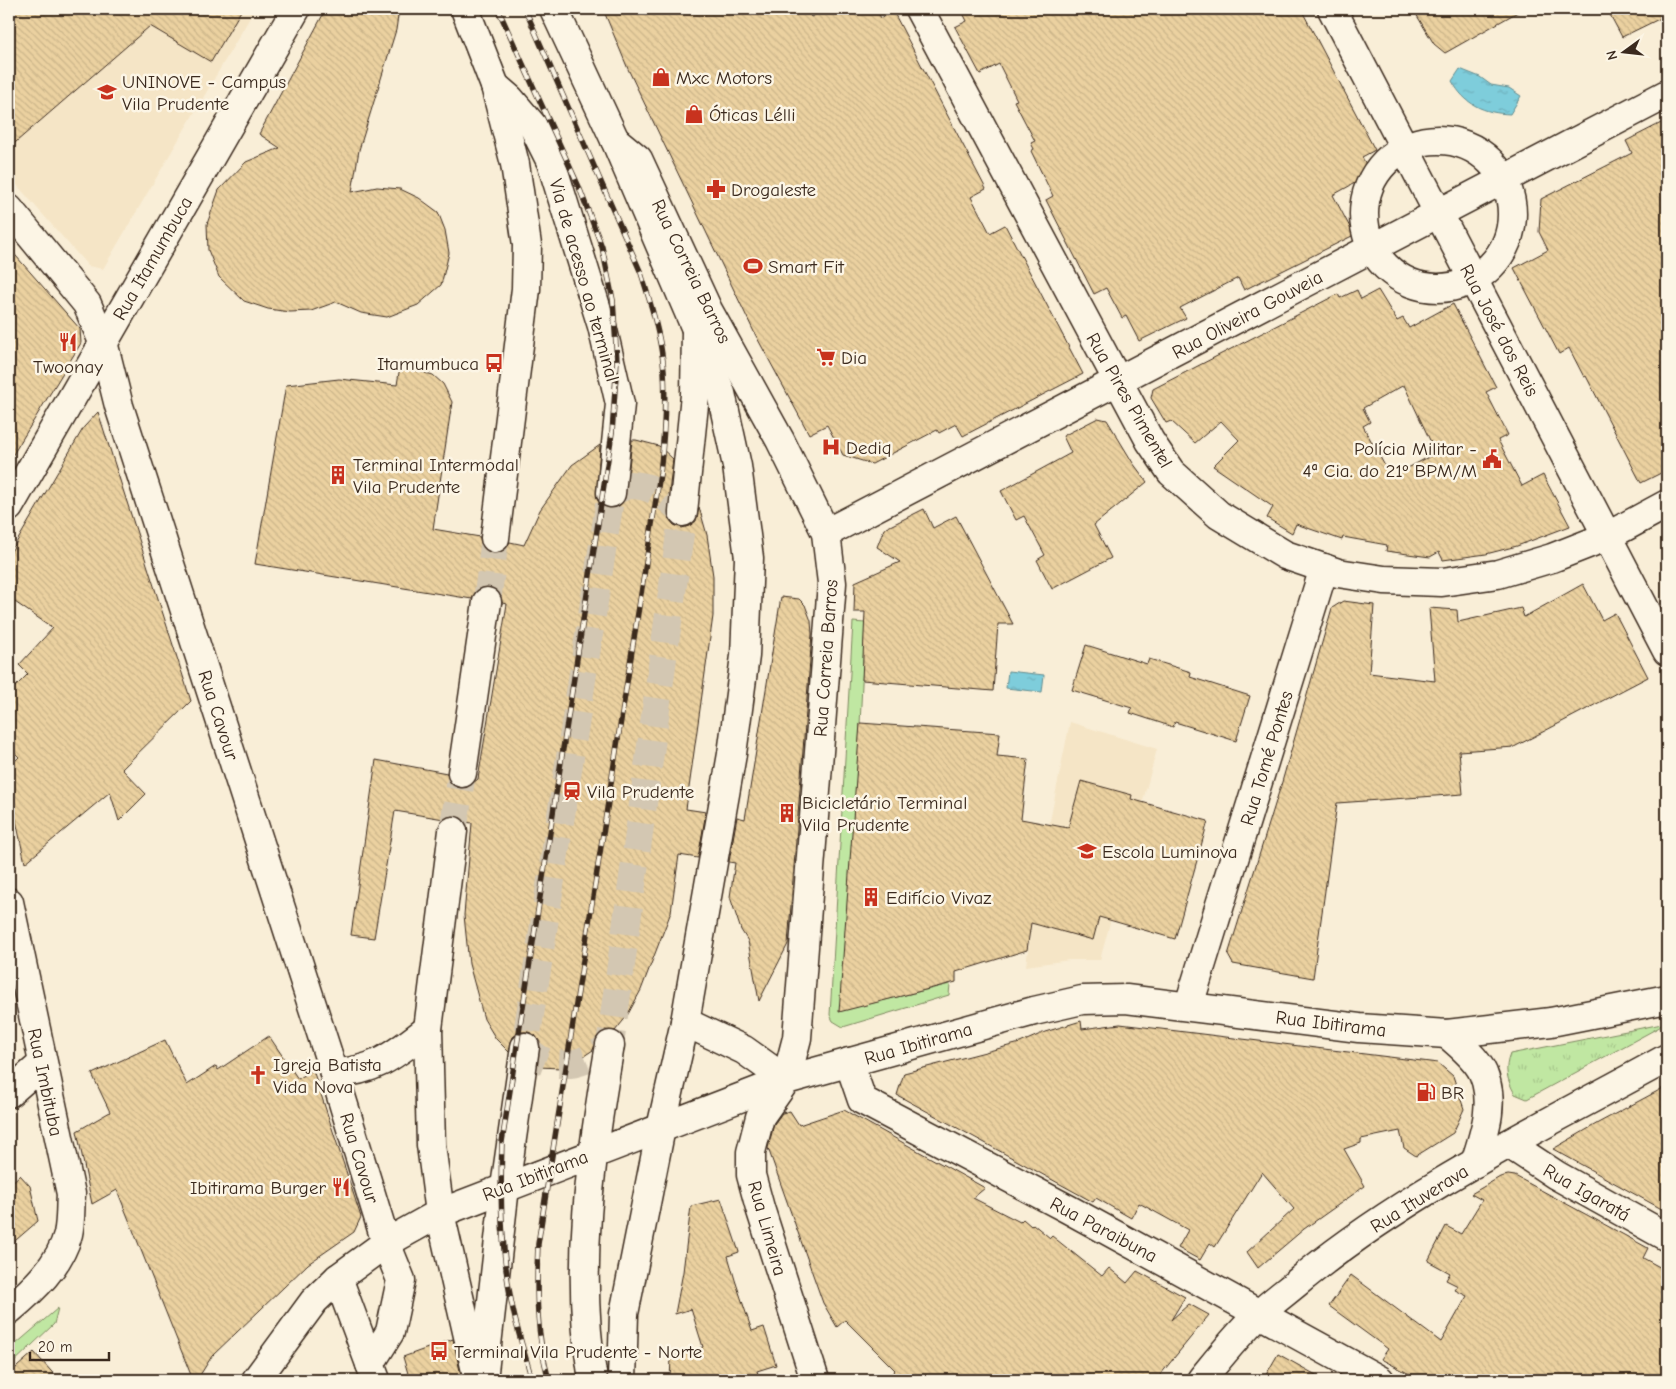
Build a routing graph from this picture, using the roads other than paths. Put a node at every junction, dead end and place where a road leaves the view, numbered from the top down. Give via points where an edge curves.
1 (296, 9) edge
2 (465, 9) edge
3 (554, 9) edge
4 (919, 9) edge
5 (1332, 9) edge
6 (495, 86) junction
7 (1667, 94) edge
8 (615, 140) junction
9 (1404, 148) junction
10 (1504, 179) junction
11 (9, 209) edge
12 (1439, 214) junction
13 (1373, 248) junction
14 (1473, 279) junction
15 (696, 329) junction
16 (103, 342) junction
17 (1117, 382) junction
18 (611, 493) tunnel mouth
19 (1667, 504) edge
20 (9, 506) edge
21 (684, 512) dead end
22 (826, 533) junction
23 (1608, 536) junction
24 (495, 538) tunnel mouth
25 (1324, 568) junction
26 (487, 602) tunnel mouth
27 (1667, 651) edge
28 (462, 773) tunnel mouth
29 (453, 831) tunnel mouth
30 (9, 902) edge
31 (1667, 999) edge
32 (1189, 1005) junction
33 (685, 1022) junction
34 (428, 1029) junction
35 (1447, 1034) junction
36 (610, 1045) dead end
37 (525, 1047) dead end
38 (1667, 1058) edge
39 (848, 1062) junction
40 (42, 1064) junction
41 (334, 1073) junction
42 (786, 1080) junction
43 (9, 1093) edge
44 (661, 1128) junction
45 (1509, 1144) junction
46 (594, 1153) junction
47 (1474, 1163) junction
48 (505, 1187) junction
49 (440, 1213) junction
50 (1667, 1237) edge
51 (386, 1243) junction
52 (338, 1278) junction
53 (9, 1310) edge
54 (1259, 1314) junction
55 (373, 1372) edge
56 (256, 1380) edge
57 (478, 1380) edge
58 (483, 1380) edge
59 (593, 1380) edge
60 (622, 1380) edge
61 (815, 1380) edge
62 (1201, 1380) edge
63 (1380, 1380) edge

1 - 16 main road, Rua Itamumbuca
2 - 6 main road
3 - 8 main road
4 - 17 main road, Rua Pires Pimentel
5 - 9 main road, Rua José dos Reis
6 - 18 main road, Via de acesso ao terminal via 532,126 551,162 602,326 620,404
6 - 24 main road via 515,164 527,246 526,289
7 - 10 main road, Rua Oliveira Gouveia
8 - 15 main road
8 - 22 main road, Rua Correia Barros via 638,159 708,310 780,440
9 - 10 main road via 1435,139 1456,141 1492,162
9 - 12 main road, Rua José dos Reis
9 - 13 main road via 1379,169 1369,188 1365,208 1366,229
10 - 12 main road, Rua Oliveira Gouveia
10 - 14 main road via 1511,200 1512,220 1507,241 1497,259
11 - 16 main road, Rua Cavour via 85,302
12 - 13 main road, Rua Oliveira Gouveia
12 - 14 main road, Rua José dos Reis
13 - 14 main road via 1385,265 1400,277 1419,285 1439,288
13 - 17 main road, Rua Oliveira Gouveia
14 - 23 main road, Rua José dos Reis
15 - 21 main road
15 - 33 main road via 721,393 737,466 749,558 745,656 732,754
16 - 20 main road, Rua Itamumbuca
16 - 41 main road, Rua Cavour via 122,416
17 - 22 main road, Rua Oliveira Gouveia
17 - 25 main road, Rua Pires Pimentel via 1170,472 1220,515 1286,555
19 - 23 main road, Rua Pires Pimentel
22 - 42 main road, Rua Correia Barros via 832,583 828,642 798,1038
23 - 25 main road, Rua Pires Pimentel via 1552,558 1498,574 1442,582 1384,580
23 - 27 main road, Rua José dos Reis
25 - 32 main road, Rua Tomé Pontes
26 - 28 main road
29 - 34 main road
30 - 40 main road, Rua Imbituba
31 - 35 main road, Rua Ibitirama via 1551,1022
32 - 35 main road, Rua Ibitirama via 1359,1028
32 - 39 main road, Rua Ibitirama via 1126,999 1082,1000
33 - 42 main road via 744,1050
33 - 44 main road
34 - 41 main road via 372,1068
34 - 49 main road via 431,1144
35 - 47 main road via 1483,1072 1489,1100 1487,1126
36 - 46 main road
37 - 48 main road
38 - 45 main road, Rua Ituverava
39 - 42 main road, Rua Ibitirama
39 - 54 main road, Rua Paraibuna via 862,1100
40 - 43 main road
40 - 53 main road, Rua Imbituba via 71,1194 68,1233 57,1260 31,1291
41 - 51 main road, Rua Cavour
42 - 44 main road, Rua Ibitirama
42 - 61 main road, Rua Limeira via 760,1117 751,1152 751,1175
44 - 46 main road, Rua Ibitirama
44 - 60 main road via 624,1314
45 - 47 main road, Rua Ituverava
45 - 50 main road, Rua Igaratá via 1556,1175
46 - 48 main road, Rua Ibitirama
46 - 59 main road via 587,1209 584,1290
47 - 54 main road, Rua Ituverava via 1357,1237
48 - 49 main road, Rua Ibitirama
48 - 58 main road
49 - 51 main road, Rua Ibitirama
49 - 57 main road
51 - 52 main road, Rua Ibitirama
51 - 55 main road, Rua Cavour via 401,1280 390,1332
52 - 55 main road
52 - 56 main road, Rua Ibitirama via 314,1301
54 - 62 main road, Rua Ituverava
54 - 63 main road, Rua Paraibuna

